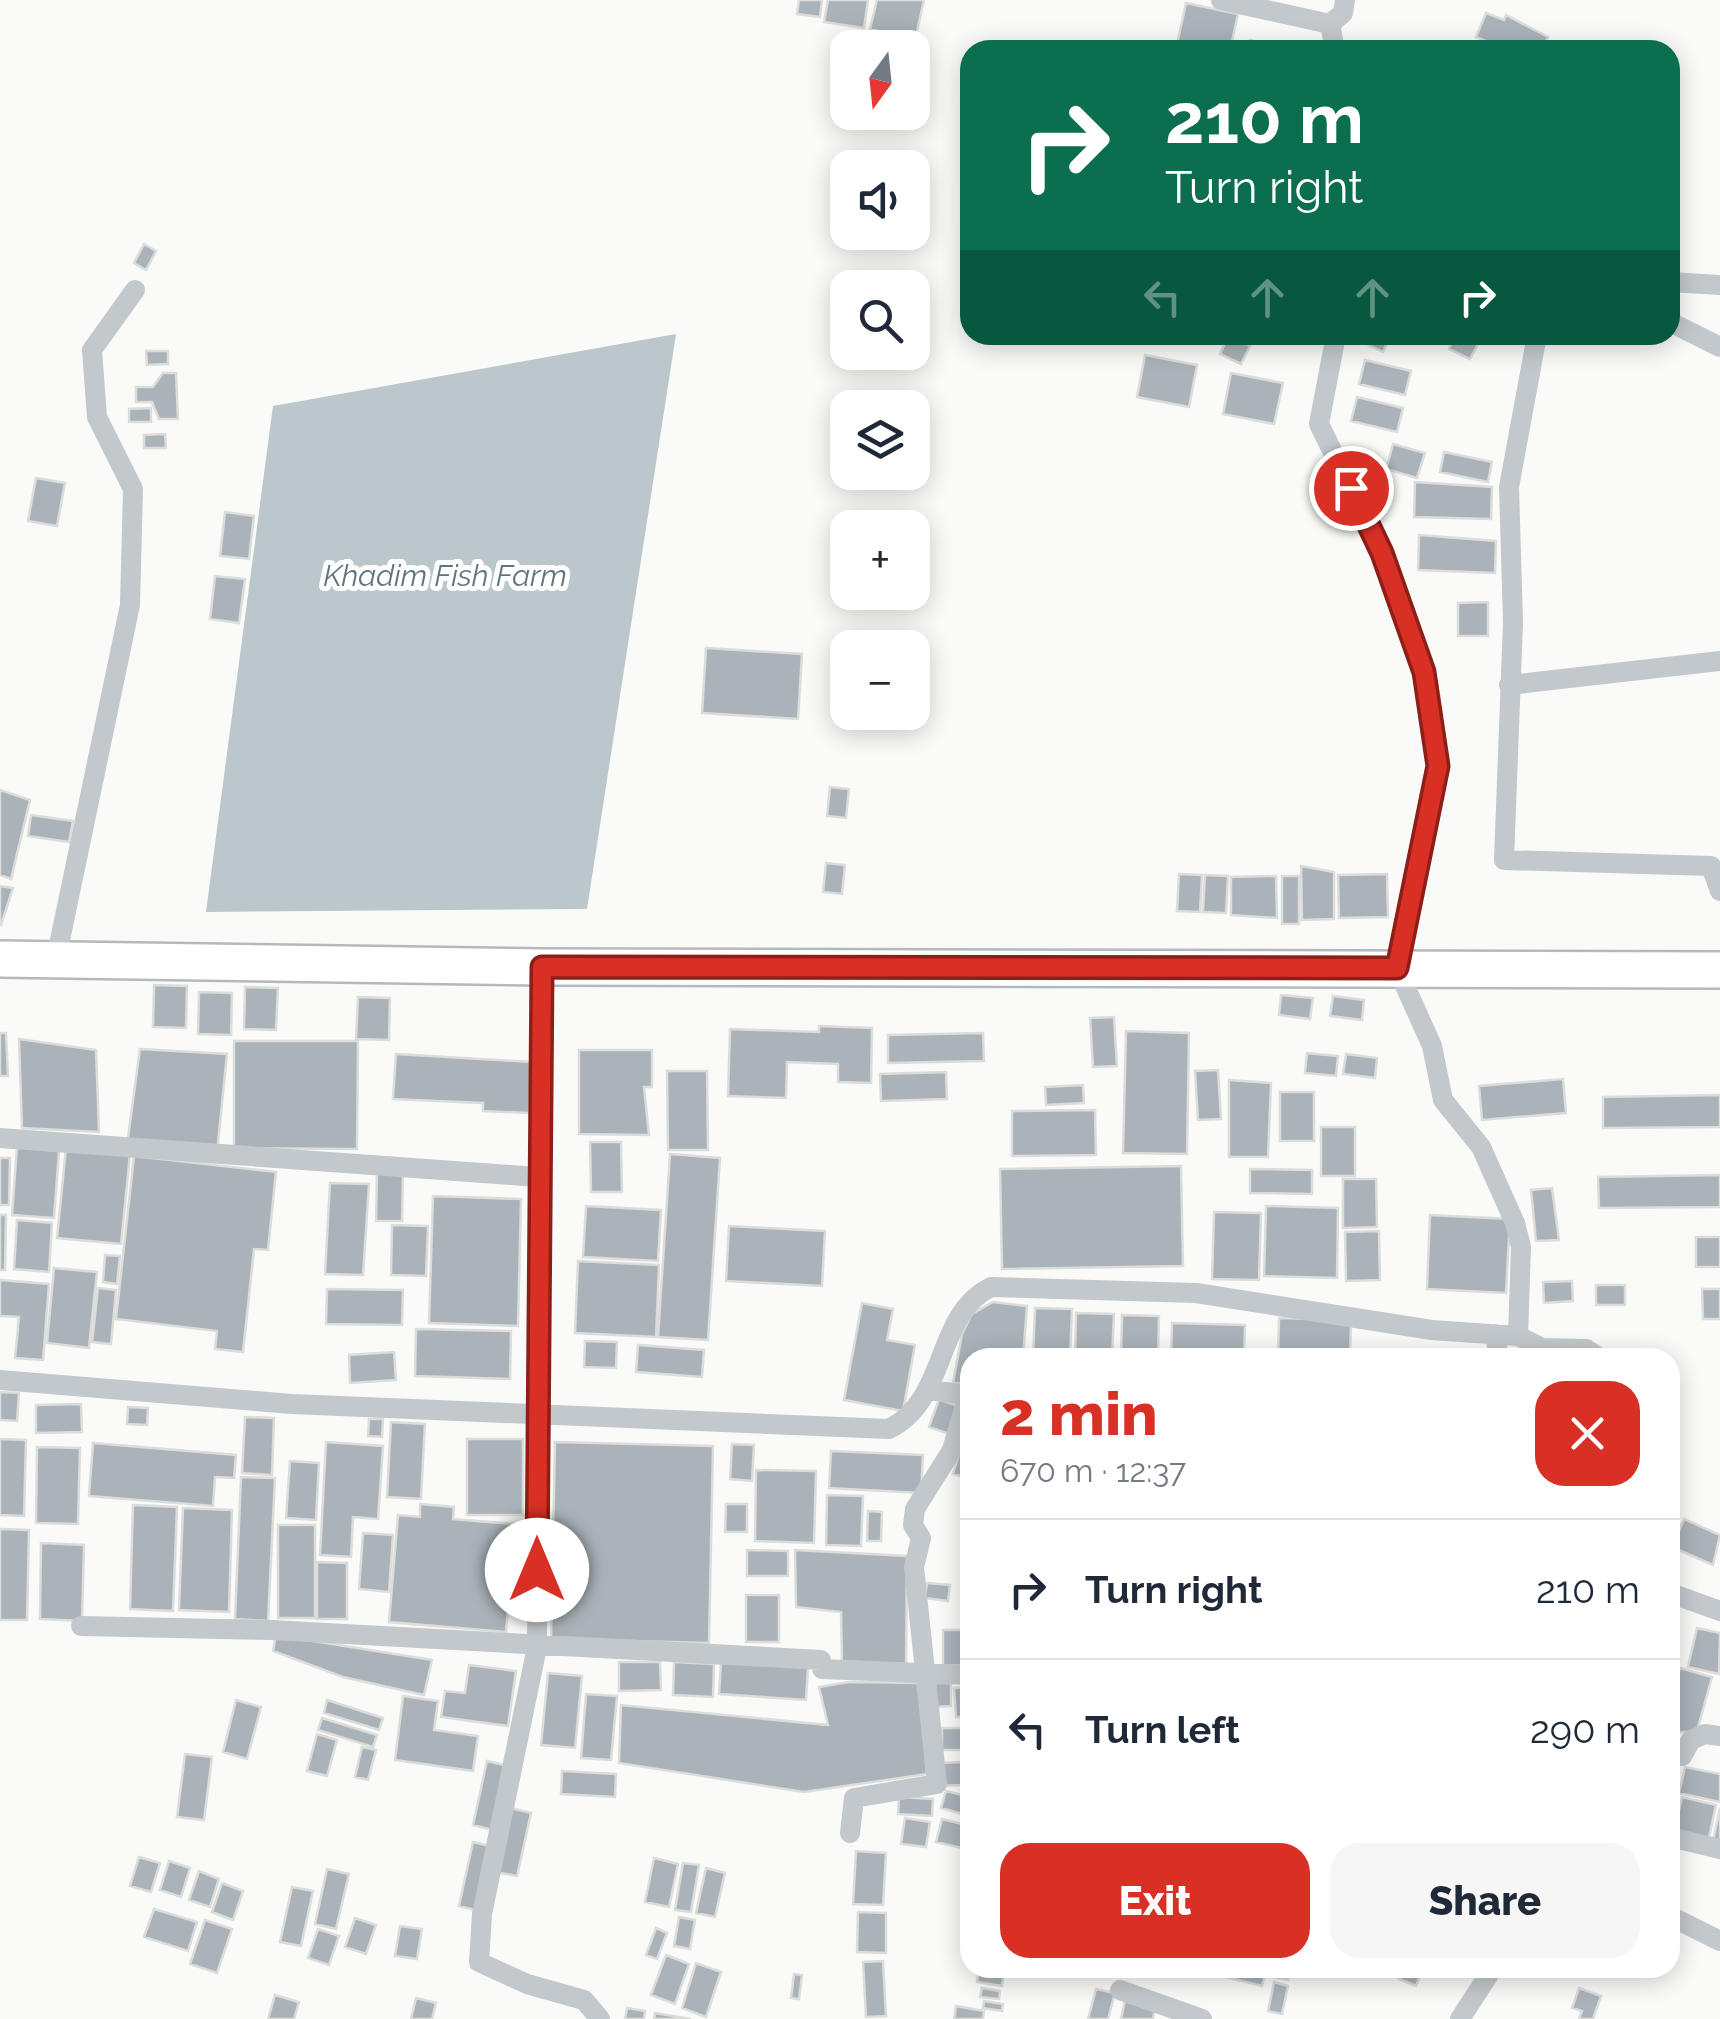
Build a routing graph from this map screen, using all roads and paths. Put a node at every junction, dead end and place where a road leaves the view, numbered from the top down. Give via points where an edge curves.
1 (1221, 0) edge
2 (1345, 0) edge
3 (1330, 24) junction
4 (1332, 40) edge
5 (1680, 283) edge
6 (1720, 286) edge
7 (134, 290) dead end
8 (1680, 327) edge
9 (1334, 345) edge
10 (1536, 345) edge
11 (1720, 347) edge
12 (1720, 661) edge
13 (1509, 685) junction
14 (1720, 891) edge
15 (0, 958) edge
16 (56, 960) junction
17 (542, 967) junction
18 (1397, 968) junction
19 (1720, 970) edge
20 (0, 1138) edge
21 (538, 1177) junction
22 (1495, 1334) junction
23 (1518, 1336) junction
24 (1497, 1348) edge
25 (1542, 1348) edge
26 (0, 1380) edge
27 (929, 1390) junction
28 (960, 1394) edge
29 (537, 1414) junction
30 (960, 1424) edge
31 (1680, 1596) edge
32 (1720, 1611) edge
33 (81, 1626) dead end
34 (537, 1647) junction
35 (928, 1672) junction
36 (960, 1674) edge
37 (1720, 1736) edge
38 (1680, 1756) edge
39 (850, 1832) dead end
40 (1680, 1839) edge
41 (1720, 1850) edge
42 (1680, 1921) edge
43 (1720, 1941) edge
44 (1487, 1978) edge
45 (1120, 1990) dead end
46 (600, 2019) edge
47 (1202, 2019) edge
48 (1460, 2019) edge

1 - 3 street
2 - 3 street via 1343,13
3 - 4 street
5 - 6 street
7 - 16 street via 92,350 98,417 133,489 130,605
8 - 11 street
9 - 18 street via 1320,424 1382,553 1418,655 1438,766
10 - 13 street via 1509,486
12 - 13 street
13 - 14 street via 1504,860 1711,866
15 - 16 highway
16 - 17 highway
17 - 18 highway
17 - 21 street
18 - 19 highway
18 - 23 street via 1432,1046 1442,1100 1482,1147 1515,1223 1521,1247
20 - 21 street
21 - 29 street
22 - 23 street
22 - 24 street
22 - 27 street via 1196,1293 992,1287 956,1322
23 - 25 street
26 - 29 street via 292,1404
27 - 28 street
27 - 29 street via 910,1418 889,1429
29 - 34 street
30 - 35 street via 913,1525 920,1538 914,1567
31 - 32 street
33 - 34 street
34 - 35 street via 821,1660 822,1669
34 - 46 street via 482,1914 480,1962 584,2000
35 - 36 street
35 - 39 street via 938,1784 854,1798
37 - 38 street via 1690,1740
40 - 41 street
42 - 43 street
44 - 48 street
45 - 47 street

